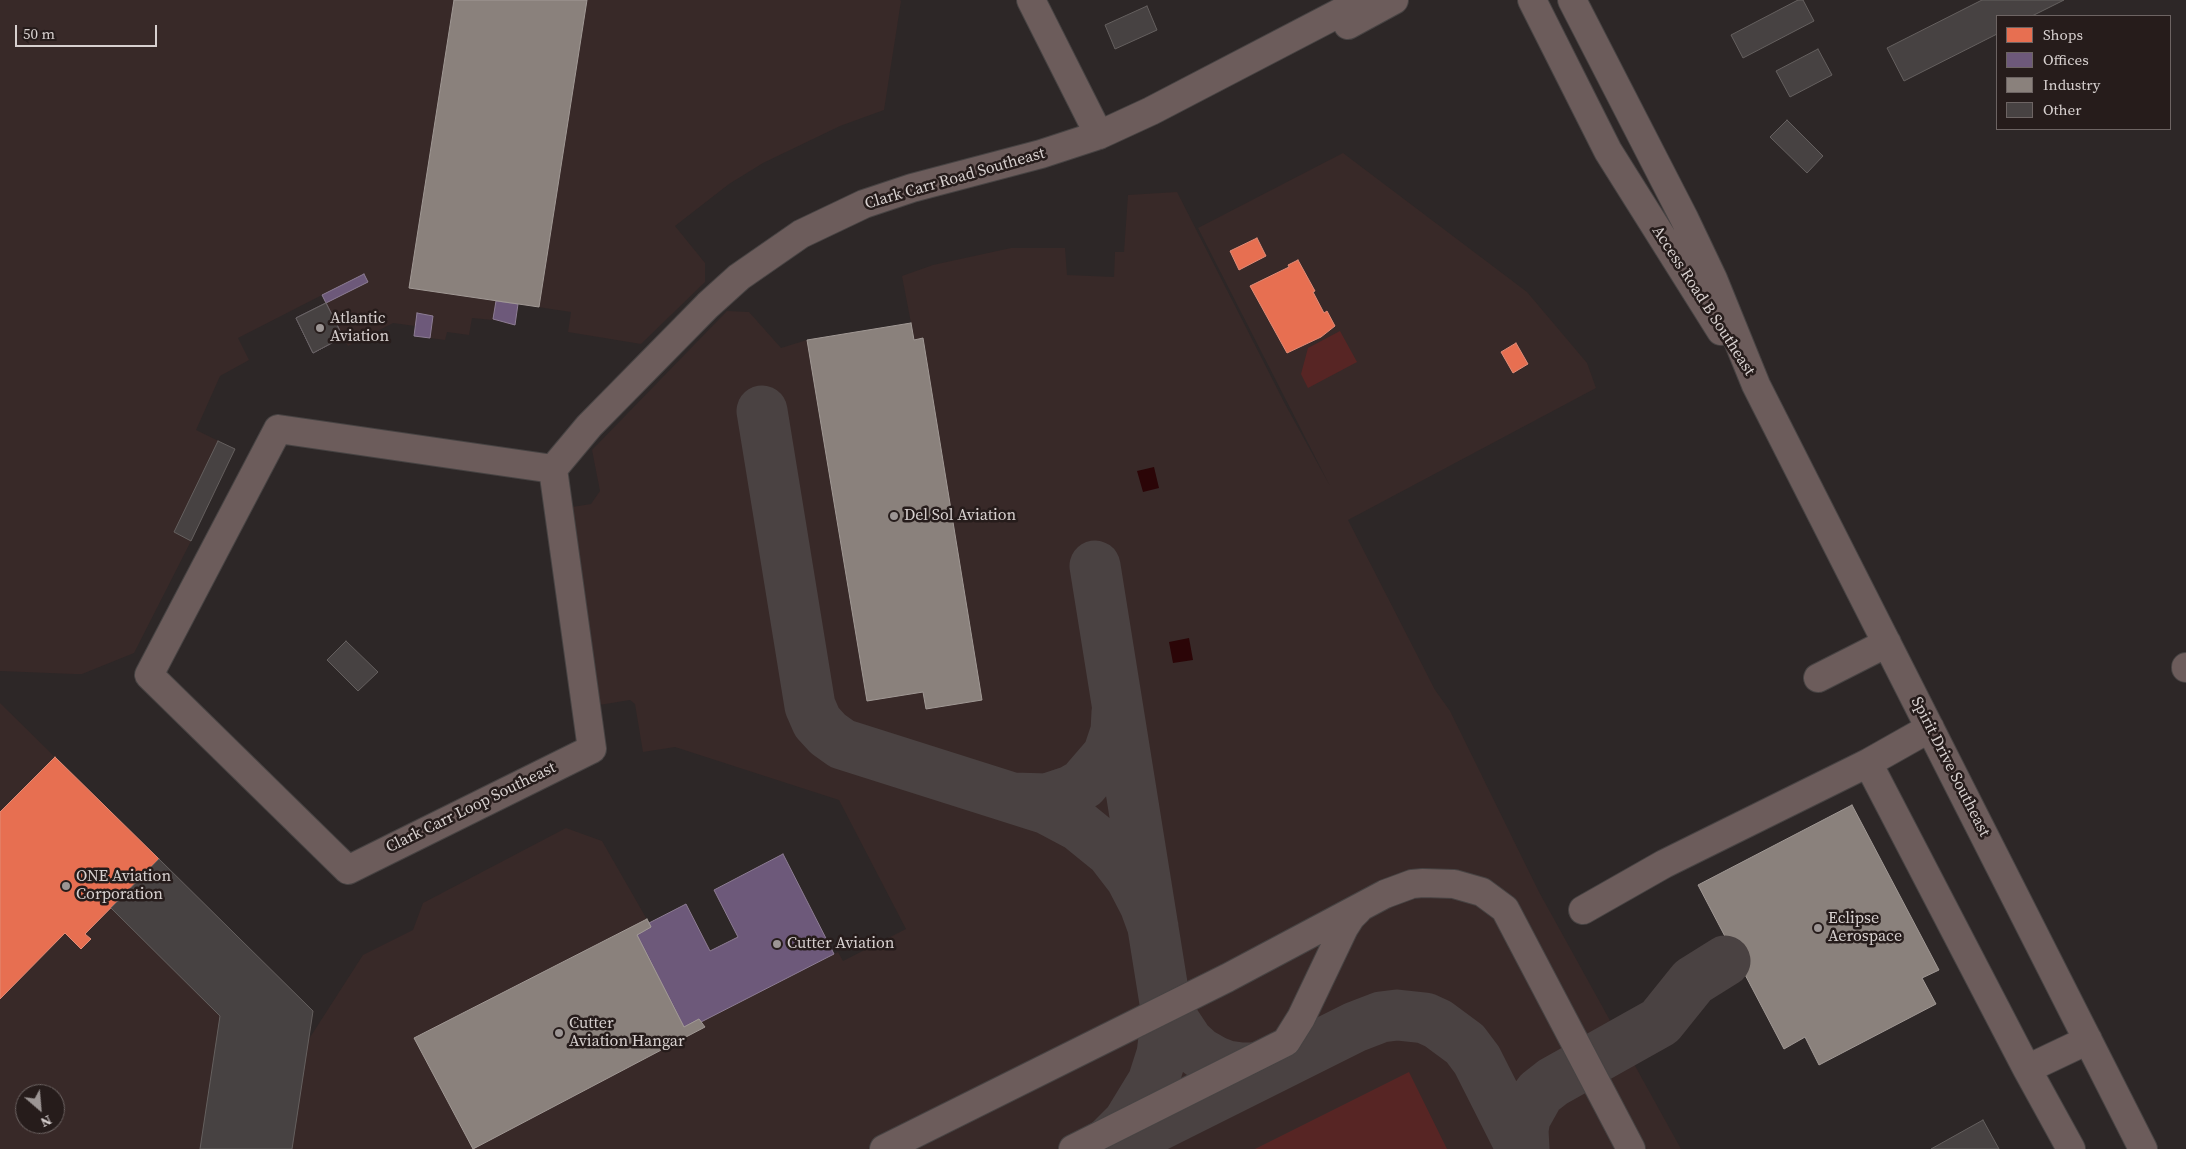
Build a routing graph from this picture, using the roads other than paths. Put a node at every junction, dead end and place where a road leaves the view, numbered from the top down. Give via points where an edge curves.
1 (1031, 0) edge
2 (1364, 0) edge
3 (1394, 0) edge
4 (1514, 0) edge
5 (1532, 0) edge
6 (1572, 0) edge
7 (1312, 27) junction
8 (1099, 135) junction
9 (1608, 151) junction
10 (1756, 385) junction
11 (553, 469) junction
12 (1887, 643) junction
13 (1818, 678) dead end
14 (1930, 728) junction
15 (1868, 763) junction
16 (1363, 906) junction
17 (1583, 910) dead end
18 (2088, 1040) junction
19 (2027, 1069) junction
20 (884, 1149) edge
21 (1073, 1149) edge
22 (1632, 1149) edge
23 (2071, 1149) edge
24 (2143, 1149) edge

1 - 8 street
2 - 7 street, Clark Carr Road Southeast
3 - 7 street via 1348,24
4 - 9 street via 1573,114
5 - 9 street, Access Road B Southeast
6 - 10 street, Access Road B Southeast via 1684,218
7 - 8 street, Clark Carr Road Southeast
8 - 11 street, Clark Carr Road Southeast via 1042,154 912,188 864,204 800,234 739,277 708,305 589,426
9 - 10 street, Access Road B Southeast
10 - 12 street, Spirit Drive Southeast
11 - 11 street, Clark Carr Loop Southeast via 278,428 149,675 348,870 592,749
12 - 13 street
12 - 14 street, Spirit Drive Southeast
14 - 15 street
14 - 18 street, Spirit Drive Southeast
15 - 17 street via 1664,864
15 - 19 street
16 - 20 street via 1227,978
16 - 21 street via 1351,916 1344,928 1286,1042
16 - 22 street via 1396,889 1423,884 1454,884 1482,892 1505,908
18 - 19 street
18 - 24 street, Spirit Drive Southeast
19 - 23 street

